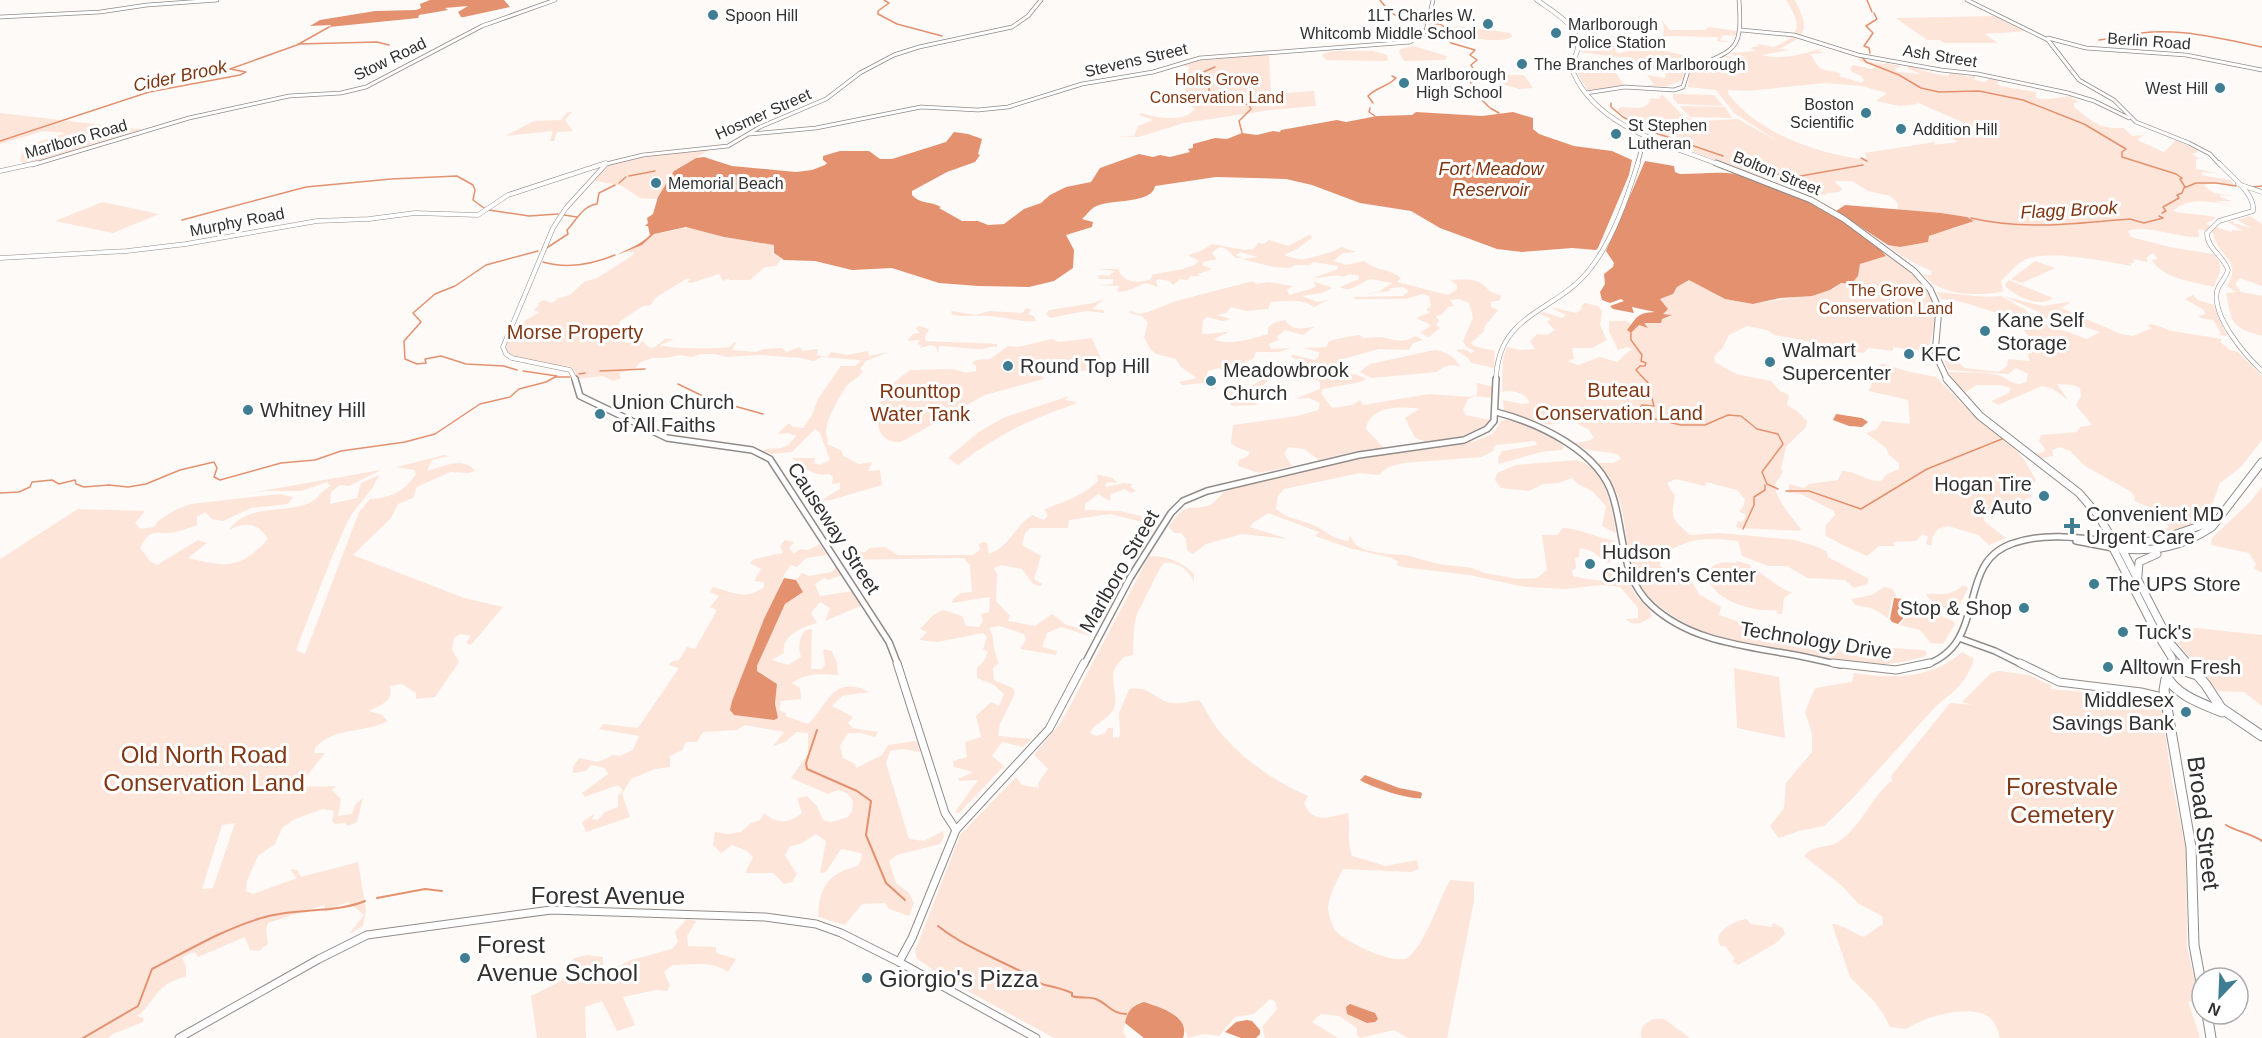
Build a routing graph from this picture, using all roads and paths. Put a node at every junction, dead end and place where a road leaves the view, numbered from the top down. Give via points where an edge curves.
1 (217, 0) edge
2 (555, 0) edge
3 (1041, 0) edge
4 (1433, 0) edge
5 (1537, 0) edge
6 (1740, 0) edge
7 (1967, 0) edge
8 (0, 17) edge
9 (1741, 30) junction
10 (2035, 33) junction
11 (2262, 70) edge
12 (1586, 93) junction
13 (2117, 112) junction
14 (2126, 113) junction
15 (2132, 120) junction
16 (157, 127) joint
17 (748, 134) junction
18 (1651, 138) junction
19 (1644, 144) junction
20 (1664, 144) junction
21 (607, 163) junction
22 (0, 171) edge
23 (2238, 184) junction
24 (2262, 192) edge
25 (478, 215) joint
26 (0, 258) edge
27 (1550, 301) joint
28 (2262, 371) edge
29 (1497, 412) junction
30 (2261, 463) edge
31 (2217, 520) junction
32 (2114, 545) junction
33 (2122, 549) junction
34 (2164, 551) junction
35 (2138, 578) junction
36 (1959, 638) junction
37 (2170, 670) junction
38 (2197, 676) junction
39 (2166, 679) junction
40 (2209, 690) junction
41 (2186, 694) junction
42 (2167, 699) junction
43 (2232, 717) junction
44 (2262, 736) edge
45 (956, 830) junction
46 (899, 962) junction
47 (2198, 966) edge
48 (179, 1038) edge
49 (1036, 1038) edge

1 - 8 street
2 - 16 street, Stow Road via 472,31 366,87 341,93 289,96
3 - 17 street, Hosmer Street via 1014,26 894,55 857,75 826,99
4 - 17 street, Stevens Street via 1426,33 1410,42 1200,58 1153,72 1083,84 1008,107 921,107 810,129
5 - 12 main road, Bolton Street via 1575,34 1578,48 1572,68
6 - 9 street
7 - 10 street
9 - 12 street via 1730,50 1690,70 1685,86 1679,89 1623,87
9 - 13 street, Ash Street via 1794,35 1858,55 2068,93
10 - 11 street, Berlin Road via 2086,48 2186,55
10 - 14 street via 2052,42 2076,78 2114,100
12 - 18 main road, Bolton Street via 1607,114
13 - 14 street
13 - 15 street, Ash Street
14 - 15 street
15 - 23 street, Ash Street via 2205,151
16 - 22 street, Marlboro Road
17 - 21 street, Hosmer Street via 718,148
18 - 19 street
18 - 20 main road, Bolton Street
19 - 20 street
19 - 27 street via 1596,261 1580,280
20 - 32 main road, Bolton Street via 1806,198 1898,257 1925,282 1937,302 1940,315 1935,348 1944,376 1992,426 2075,489 2098,515
21 - 25 street, Hosmer Street via 508,195
21 - 45 street, Causeway Street via 553,228 503,352 517,360 565,368 574,374 580,396 659,435 752,450 770,459 887,638 945,813
23 - 24 street
23 - 28 street via 2253,202 2253,211 2214,224 2207,240 2227,267 2218,290 2219,308 2241,350
25 - 26 street, Murphy Road via 415,213 325,220 127,251
27 - 29 street via 1519,326 1500,348
29 - 36 street, Technology Drive via 1554,432 1595,468 1611,490 1628,567 1637,589 1667,617 1709,637 1886,670 1935,662 1953,649
29 - 45 street, Marlboro Street via 1490,427 1469,438 1351,456 1207,491 1180,504 1137,564 1049,729
30 - 31 main road
31 - 32 main road via 2159,542
31 - 34 main road via 2197,537
32 - 33 main road
32 - 36 street, Technology Drive via 2039,538 2015,542 1990,556
32 - 37 main road via 2172,658
33 - 34 main road
33 - 35 main road
34 - 35 main road via 2142,560
35 - 38 main road via 2164,634
36 - 42 street via 2059,682
37 - 38 main road
37 - 39 main road
38 - 40 main road
39 - 41 main road
39 - 42 main road, Broad Street
40 - 41 main road via 2201,696
40 - 43 main road via 2216,703
41 - 42 main road
41 - 43 main road
42 - 47 main road, Broad Street via 2191,847
43 - 44 main road
45 - 46 street, Marlboro Street
46 - 48 street, Forest Avenue via 835,930 795,920 540,911 367,935
46 - 49 street, Forest Avenue

